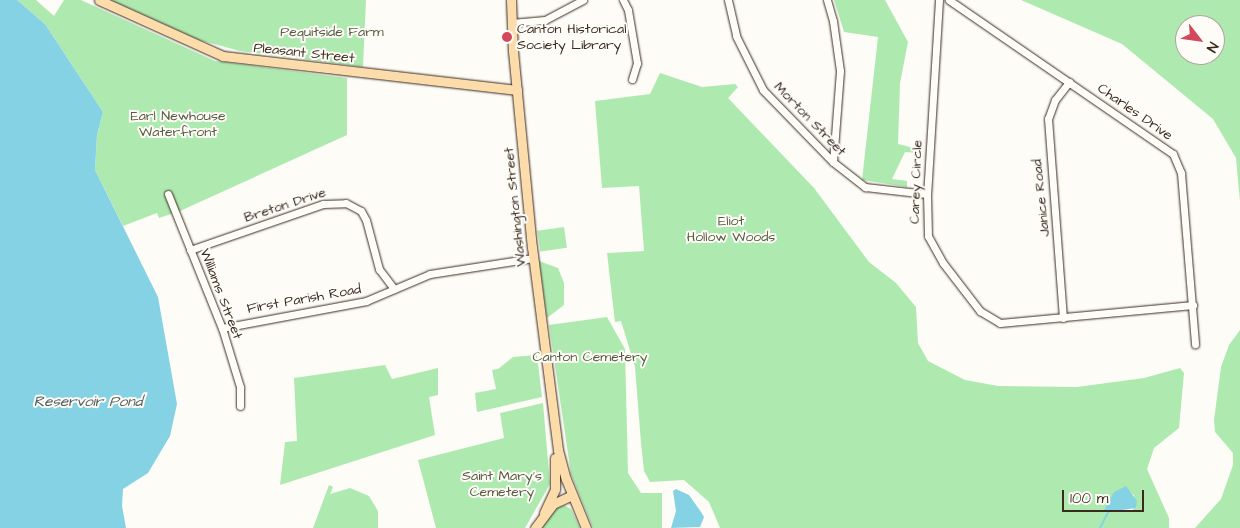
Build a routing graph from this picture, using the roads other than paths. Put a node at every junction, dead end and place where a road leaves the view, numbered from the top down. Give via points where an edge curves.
1 (99, 0) edge
2 (511, 0) edge
3 (583, 0) edge
4 (623, 0) edge
5 (728, 0) edge
6 (827, 0) edge
7 (939, 0) edge
8 (949, 0) edge
9 (511, 23) junction
10 (632, 79) dead end
11 (1069, 82) junction
12 (517, 90) junction
13 (833, 162) junction
14 (168, 194) dead end
15 (927, 194) junction
16 (190, 250) junction
17 (533, 258) junction
18 (394, 289) junction
19 (1193, 305) junction
20 (1063, 318) junction
21 (222, 328) junction
22 (1195, 344) dead end
23 (240, 406) dead end
24 (553, 412) junction
25 (570, 491) junction
26 (550, 502) junction
27 (544, 513) junction
28 (535, 528) edge
29 (586, 528) edge

1 - 12 main road, Pleasant Street via 223,56
2 - 9 main road, Washington Street
3 - 9 street via 545,20
4 - 10 street via 628,10 638,63
5 - 13 street, Morton Street via 736,36 763,90
6 - 13 street via 840,71
7 - 15 street, Carey Circle
8 - 11 street, Charles Drive
9 - 12 main road, Washington Street
11 - 19 street, Charles Drive via 1173,154 1181,173
11 - 20 street, Janice Road via 1055,100 1048,119
12 - 17 main road, Washington Street
13 - 15 street, Morton Street via 864,187
14 - 16 street, Williams Street
15 - 20 street, Carey Circle via 931,245 980,311 1000,323
16 - 18 street, Breton Drive via 323,204 346,203 361,211 378,269
16 - 21 street, Williams Street
17 - 18 street, First Parish Road via 430,274
17 - 24 main road, Washington Street
18 - 21 street, First Parish Road via 366,301
19 - 20 street, Carey Circle
19 - 22 street, Charles Drive
21 - 23 street, Williams Street via 240,387
24 - 25 main road, Washington Street via 558,450
24 - 26 main road, Washington Street via 556,480
25 - 26 main road via 559,492
25 - 27 main road
25 - 29 main road, Washington Street
26 - 27 main road, Washington Street
27 - 28 main road, Washington Street

